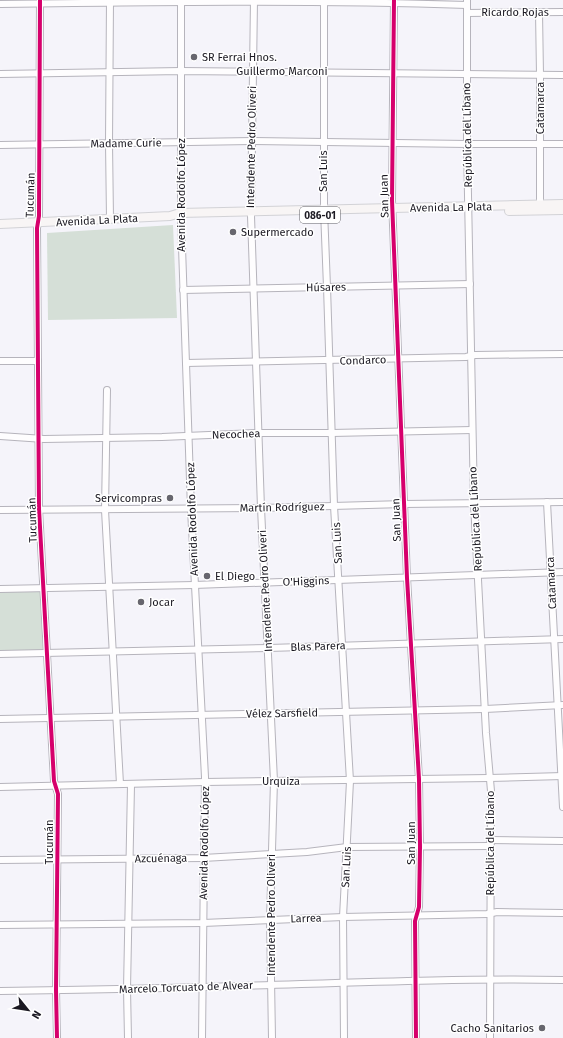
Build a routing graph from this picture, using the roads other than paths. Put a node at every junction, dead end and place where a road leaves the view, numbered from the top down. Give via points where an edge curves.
1 (110, 1) edge
2 (181, 1) edge
3 (254, 1) edge
4 (324, 1) edge
5 (394, 1) edge
6 (40, 2) edge
7 (467, 2) edge
8 (0, 4) edge
9 (539, 12) junction
10 (563, 12) edge
11 (467, 13) junction
12 (181, 71) junction
13 (252, 71) junction
14 (110, 72) junction
15 (323, 72) junction
16 (394, 72) junction
17 (40, 73) junction
18 (466, 73) junction
19 (0, 74) edge
20 (540, 74) junction
21 (563, 75) edge
22 (252, 141) junction
23 (181, 142) junction
24 (323, 142) junction
25 (392, 142) junction
26 (109, 143) junction
27 (40, 144) junction
28 (467, 144) junction
29 (540, 144) junction
30 (563, 144) edge
31 (0, 145) edge
32 (540, 204) junction
33 (563, 204) edge
34 (469, 209) junction
35 (393, 210) junction
36 (563, 210) edge
37 (324, 212) junction
38 (251, 214) junction
39 (180, 216) junction
40 (110, 219) junction
41 (38, 222) junction
42 (0, 224) edge
43 (470, 284) junction
44 (396, 285) junction
45 (327, 287) junction
46 (253, 288) junction
47 (183, 290) junction
48 (563, 354) edge
49 (472, 356) junction
50 (398, 358) junction
51 (0, 361) edge
52 (38, 361) junction
53 (256, 361) junction
54 (329, 361) junction
55 (186, 363) junction
56 (107, 390) dead end
57 (472, 430) junction
58 (401, 432) junction
59 (332, 433) junction
60 (258, 434) junction
61 (0, 436) edge
62 (189, 436) junction
63 (106, 437) junction
64 (39, 439) junction
65 (547, 502) junction
66 (563, 502) edge
67 (474, 503) junction
68 (404, 504) junction
69 (334, 506) junction
70 (261, 508) junction
71 (191, 509) junction
72 (0, 510) edge
73 (39, 510) junction
74 (105, 510) junction
75 (563, 572) edge
76 (551, 573) junction
77 (478, 576) junction
78 (407, 578) junction
79 (339, 580) junction
80 (265, 583) junction
81 (194, 585) junction
82 (108, 587) junction
83 (44, 588) junction
84 (0, 589) edge
85 (563, 639) edge
86 (554, 640) junction
87 (482, 643) junction
88 (411, 644) junction
89 (342, 645) junction
90 (269, 648) junction
91 (198, 650) junction
92 (112, 651) junction
93 (48, 653) junction
94 (0, 654) edge
95 (560, 706) edge
96 (485, 709) junction
97 (416, 711) junction
98 (347, 712) junction
99 (272, 713) junction
100 (201, 715) junction
101 (116, 717) junction
102 (0, 719) edge
103 (51, 719) junction
104 (562, 776) edge
105 (489, 778) junction
106 (419, 780) junction
107 (274, 781) junction
108 (350, 781) junction
109 (205, 782) junction
110 (120, 784) junction
111 (130, 785) junction
112 (56, 786) junction
113 (0, 787) edge
114 (563, 807) edge
115 (563, 841) edge
116 (490, 843) junction
117 (347, 847) junction
118 (420, 847) junction
119 (272, 853) junction
120 (128, 858) junction
121 (203, 858) junction
122 (0, 860) edge
123 (58, 860) junction
124 (491, 913) junction
125 (563, 913) edge
126 (416, 915) junction
127 (342, 917) junction
128 (270, 920) junction
129 (203, 923) junction
130 (58, 924) junction
131 (128, 924) junction
132 (0, 925) edge
133 (490, 978) junction
134 (416, 980) junction
135 (563, 980) edge
136 (344, 982) junction
137 (271, 985) junction
138 (203, 987) junction
139 (126, 989) junction
140 (56, 990) junction
141 (0, 992) edge
142 (57, 1038) edge
143 (128, 1038) edge
144 (202, 1038) edge
145 (272, 1038) edge
146 (344, 1038) edge
147 (416, 1038) edge
148 (490, 1038) edge

1 - 2 street, Ricardo Rojas
1 - 6 street, Ricardo Rojas
1 - 14 street
2 - 3 street, Ricardo Rojas
2 - 12 street, Avenida Rodolfo López
3 - 4 street, Ricardo Rojas
3 - 13 street, Intendente Pedro Oliveri
4 - 5 street, Ricardo Rojas
4 - 15 street, San Luis
5 - 7 street, Ricardo Rojas
5 - 16 street, San Juan
6 - 8 street, Ricardo Rojas
6 - 17 street, Tucumán
7 - 11 street, República del Líbano
9 - 10 street, Ricardo Rojas
9 - 11 street, Ricardo Rojas
9 - 20 street, Catamarca
11 - 18 street, República del Líbano
12 - 13 street, Guillermo Marconi
12 - 14 street, Guillermo Marconi
12 - 23 street, Avenida Rodolfo López
13 - 15 street, Guillermo Marconi
13 - 22 street, Intendente Pedro Oliveri
14 - 17 street, Guillermo Marconi
14 - 26 street
15 - 16 street, Guillermo Marconi
15 - 24 street, San Luis
16 - 18 street, Guillermo Marconi
16 - 25 street, San Juan
17 - 19 street, Guillermo Marconi
17 - 27 street, Tucumán
18 - 20 street, Guillermo Marconi
18 - 28 street, República del Líbano
20 - 21 street, Guillermo Marconi
20 - 29 street, Catamarca
22 - 23 street, Madame Curie
22 - 24 street, Madame Curie
22 - 38 street, Intendente Pedro Oliveri
23 - 26 street, Madame Curie
23 - 39 street, Avenida Rodolfo López
24 - 25 street, Madame Curie
24 - 37 street, San Luis
25 - 28 street, Madame Curie
25 - 35 street, San Juan
26 - 27 street, Madame Curie
26 - 40 street
27 - 31 street, Madame Curie
27 - 41 street, Tucumán
28 - 29 street, Madame Curie
28 - 34 street, República del Líbano
29 - 30 street, Madame Curie
29 - 32 street, Catamarca
32 - 33 main road, Avenida La Plata / 086-01
32 - 34 main road, Avenida La Plata / 086-01
34 - 35 main road, Avenida La Plata / 086-01
34 - 36 main road, Avenida La Plata / 086-01
34 - 43 street, República del Líbano
35 - 37 main road, Avenida La Plata / 086-01
35 - 44 street, San Juan
37 - 38 main road, Avenida La Plata / 086-01
37 - 45 street, San Luis
38 - 39 main road, Avenida La Plata / 086-01
38 - 46 street, Intendente Pedro Oliveri
39 - 40 main road, Avenida La Plata / 086-01
39 - 47 street, Avenida Rodolfo López
40 - 41 main road, Avenida La Plata / 086-01
41 - 42 main road, Avenida La Plata / 086-01
41 - 52 street, Tucumán
43 - 44 street, Húsares
43 - 49 street, República del Líbano
44 - 45 street, Húsares
44 - 50 street, San Juan
45 - 46 street, Húsares
45 - 54 street, San Luis
46 - 47 street, Húsares
46 - 53 street, Intendente Pedro Oliveri
47 - 55 street, Avenida Rodolfo López
48 - 49 street, Condarco
49 - 50 street, Condarco
49 - 57 street, República del Líbano
50 - 54 street, Condarco
50 - 58 street, San Juan
51 - 52 street
52 - 64 street, Tucumán
53 - 54 street, Condarco
53 - 55 street, Condarco
53 - 60 street, Intendente Pedro Oliveri
54 - 59 street, San Luis
55 - 62 street, Avenida Rodolfo López
56 - 63 street
57 - 58 street, Necochea
57 - 67 street, República del Líbano
58 - 59 street, Necochea
58 - 68 street, San Juan
59 - 60 street, Necochea
59 - 69 street, San Luis
60 - 62 street, Necochea
60 - 70 street, Intendente Pedro Oliveri
61 - 64 street, Necochea
62 - 63 street, Necochea
62 - 71 street, Avenida Rodolfo López
63 - 64 street, Necochea
63 - 74 street
64 - 73 street, Tucumán
65 - 66 street, Martín Rodríguez
65 - 67 street, Martín Rodríguez
65 - 76 street, Catamarca
67 - 68 street, Martín Rodríguez
67 - 77 street, República del Líbano
68 - 69 street, Martín Rodríguez
68 - 78 street, San Juan
69 - 70 street, Martín Rodríguez
69 - 79 street, San Luis
70 - 71 street, Martín Rodríguez
70 - 80 street, Intendente Pedro Oliveri
71 - 74 street, Martín Rodríguez
71 - 81 street, Avenida Rodolfo López
72 - 73 street, Martín Rodríguez
73 - 74 street, Martín Rodríguez
73 - 83 street, Tucumán
74 - 82 street
75 - 76 street, O'Higgins
76 - 77 street, O'Higgins
76 - 86 street, Catamarca
77 - 78 street, O'Higgins
77 - 87 street, República del Líbano
78 - 79 street, O'Higgins
78 - 88 street, San Juan
79 - 80 street, O'Higgins
79 - 89 street, San Luis
80 - 81 street, O'Higgins
80 - 90 street, Intendente Pedro Oliveri
81 - 82 street, O'Higgins
81 - 91 street, Avenida Rodolfo López
82 - 83 street, O'Higgins
82 - 92 street
83 - 84 street, O'Higgins
83 - 93 street, Tucumán
85 - 86 street, Blas Parera
86 - 87 street, Blas Parera
86 - 95 street, Catamarca
87 - 88 street, Blas Parera
87 - 96 street, República del Líbano
88 - 89 street, Blas Parera
88 - 97 street, San Juan
89 - 90 street, Blas Parera
89 - 98 street, San Luis
90 - 91 street, Blas Parera
90 - 99 street, Intendente Pedro Oliveri
91 - 92 street, Blas Parera
91 - 100 street, Avenida Rodolfo López
92 - 93 street, Blas Parera
92 - 101 street
93 - 94 street, Blas Parera
93 - 103 street, Tucumán
95 - 96 street, Vélez Sarsfield
95 - 104 street, Catamarca
96 - 97 street, Vélez Sarsfield
96 - 105 street, República del Líbano
97 - 98 street, Vélez Sarsfield
97 - 106 street, San Juan
98 - 99 street, Vélez Sarsfield
98 - 108 street, San Luis
99 - 100 street, Vélez Sarsfield
99 - 107 street, Intendente Pedro Oliveri
100 - 101 street, Vélez Sarsfield
100 - 109 street, Avenida Rodolfo López
101 - 103 street, Vélez Sarsfield
101 - 110 street
102 - 103 street, Vélez Sarsfield
103 - 112 street, Tucumán
104 - 105 street, Urquiza
104 - 114 street, Catamarca
105 - 106 street, Urquiza
105 - 116 street, República del Líbano
106 - 108 street, Urquiza
106 - 118 street, San Juan
107 - 108 street, Urquiza
107 - 109 street, Urquiza
107 - 119 street, Intendente Pedro Oliveri
108 - 117 street, San Luis
109 - 111 street, Urquiza
109 - 121 street, Avenida Rodolfo López
110 - 111 street, Urquiza
110 - 112 street, Urquiza
111 - 120 street
112 - 113 street, Urquiza
112 - 123 street, Tucumán
115 - 116 street, Azcuénaga
116 - 118 street, Azcuénaga
116 - 124 street, República del Líbano
117 - 118 street, Azcuénaga
117 - 119 street, Azcuénaga
117 - 127 street, San Luis
118 - 126 street, San Juan via 419,907
119 - 121 street, Azcuénaga
119 - 128 street, Intendente Pedro Oliveri
120 - 121 street, Azcuénaga
120 - 123 street, Azcuénaga
120 - 131 street
121 - 129 street, Avenida Rodolfo López
122 - 123 street, Azcuénaga
123 - 130 street, Tucumán
124 - 125 street, Larrea
124 - 126 street, Larrea
124 - 133 street, República del Líbano
126 - 127 street, Larrea
126 - 134 street, San Juan
127 - 128 street, Larrea
127 - 136 street, San Luis
128 - 129 street, Larrea
128 - 137 street, Intendente Pedro Oliveri
129 - 131 street, Larrea
129 - 138 street, Avenida Rodolfo López
130 - 131 street, Larrea
130 - 132 street, Larrea
130 - 140 street, Tucumán
131 - 139 street
133 - 134 street, Marcelo Torcuato de Alvear
133 - 135 street, Marcelo Torcuato de Alvear
133 - 148 street, República del Líbano
134 - 136 street, Marcelo Torcuato de Alvear
134 - 147 street, San Juan
136 - 137 street, Marcelo Torcuato de Alvear
136 - 146 street, San Luis
137 - 138 street, Marcelo Torcuato de Alvear
137 - 145 street, Intendente Pedro Oliveri
138 - 139 street, Marcelo Torcuato de Alvear
138 - 144 street, Avenida Rodolfo López
139 - 140 street, Marcelo Torcuato de Alvear
139 - 143 street
140 - 141 street, Marcelo Torcuato de Alvear
140 - 142 street, Tucumán

